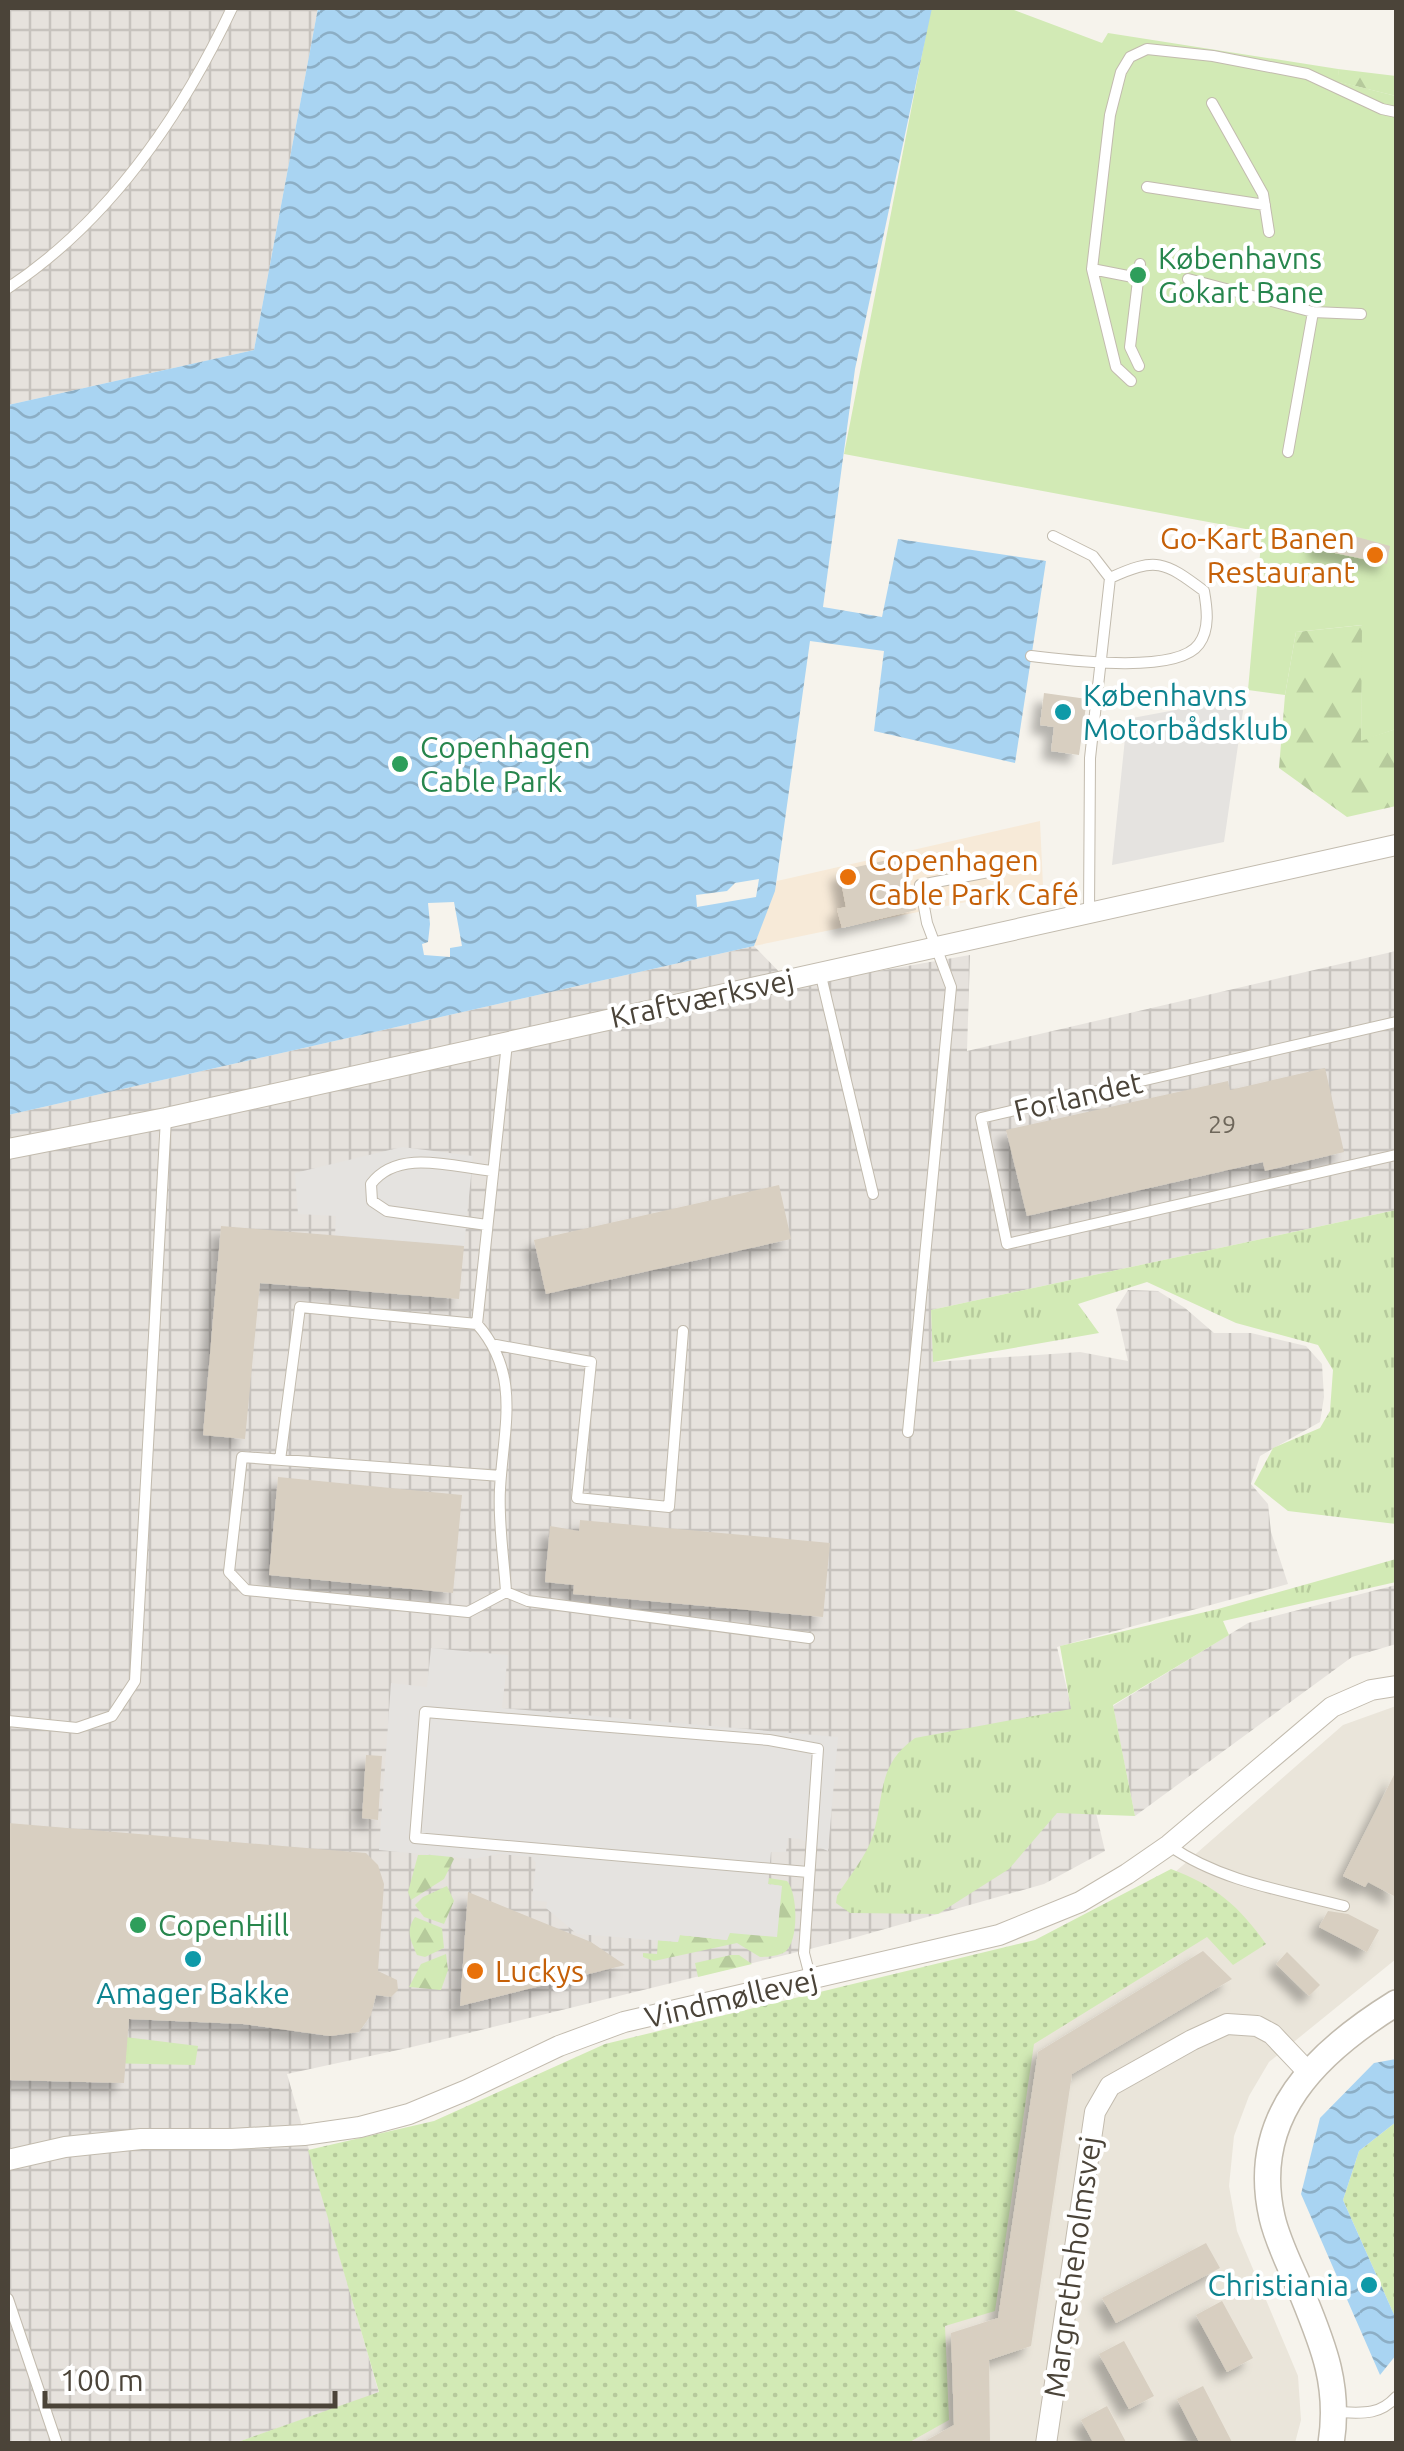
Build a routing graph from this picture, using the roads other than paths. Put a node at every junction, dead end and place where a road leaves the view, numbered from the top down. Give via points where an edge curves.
1 (232, 8) edge
2 (1212, 103) dead end
3 (1396, 112) edge
4 (1147, 188) dead end
5 (1264, 205) junction
6 (1269, 232) dead end
7 (1140, 264) dead end
8 (1092, 269) junction
9 (1138, 278) junction
10 (1188, 279) dead end
11 (8, 288) edge
12 (1313, 312) junction
13 (1361, 314) dead end
14 (1139, 366) dead end
15 (1131, 381) dead end
16 (1288, 452) dead end
17 (1053, 536) dead end
18 (1110, 578) junction
19 (1031, 656) dead end
20 (1101, 664) junction
21 (1396, 845) edge
22 (999, 870) dead end
23 (1089, 912) junction
24 (936, 946) junction
25 (820, 972) junction
26 (1396, 1022) edge
27 (507, 1042) junction
28 (166, 1118) junction
29 (8, 1149) edge
30 (1396, 1156) edge
31 (492, 1172) junction
32 (873, 1194) dead end
33 (487, 1225) junction
34 (478, 1324) junction
35 (683, 1330) dead end
36 (496, 1345) junction
37 (908, 1432) dead end
38 (280, 1460) junction
39 (501, 1476) junction
40 (506, 1592) junction
41 (809, 1638) dead end
42 (1396, 1686) edge
43 (8, 1720) edge
44 (1169, 1845) junction
45 (808, 1872) junction
46 (1344, 1906) dead end
47 (810, 1980) junction
48 (1396, 2003) edge
49 (1308, 2072) junction
50 (8, 2160) edge
51 (8, 2298) edge
52 (1396, 2397) edge
53 (1336, 2412) junction
54 (57, 2444) edge
55 (1046, 2444) edge
56 (1331, 2444) edge

1 - 11 lane via 150,151 94,216
2 - 5 lane
3 - 8 lane via 1307,74 1147,49 1130,57 1110,115
4 - 5 lane
5 - 6 lane
7 - 9 lane
8 - 9 lane
8 - 15 lane via 1116,368
9 - 14 lane via 1130,348
10 - 12 lane
12 - 13 lane
12 - 16 lane
17 - 18 lane via 1094,556
18 - 20 lane
18 - 20 lane via 1144,563 1176,570 1204,591 1209,614 1199,644 1180,658
19 - 20 lane
20 - 23 lane via 1090,758
21 - 23 street, Kraftværksvej
22 - 24 lane via 920,884
23 - 24 street, Kraftværksvej
24 - 25 street, Kraftværksvej
24 - 37 lane via 951,987
25 - 27 street, Kraftværksvej
25 - 32 lane
26 - 30 lane, Forlandet via 981,1118 1007,1244
27 - 28 street, Kraftværksvej
27 - 31 lane
28 - 29 street, Kraftværksvej
28 - 43 lane via 135,1681 112,1716 77,1728
31 - 33 lane
31 - 33 lane via 404,1161 380,1171 371,1184 372,1201 386,1211
33 - 34 lane
34 - 36 lane
34 - 38 lane via 300,1307
35 - 36 lane via 669,1507 578,1498 591,1362
36 - 39 lane via 508,1417
38 - 39 lane
38 - 40 lane via 242,1458 229,1572 246,1590 468,1612
39 - 40 lane
40 - 41 lane via 528,1601
42 - 44 street, Vindmøllevej via 1332,1707
44 - 46 lane via 1195,1864
44 - 47 street, Vindmøllevej via 1080,1902 1017,1928
45 - 45 lane via 415,1838 426,1712 818,1749
45 - 47 lane via 804,1953
47 - 50 street, Vindmøllevej via 624,2022 409,2114 360,2126 231,2140 141,2139
48 - 49 street
49 - 53 street via 1272,2135 1266,2175 1272,2220 1327,2353
49 - 55 street, Margretheholmsvej via 1272,2034 1227,2024 1110,2086 1095,2112
51 - 54 lane
52 - 53 lane via 1375,2413
53 - 56 street

